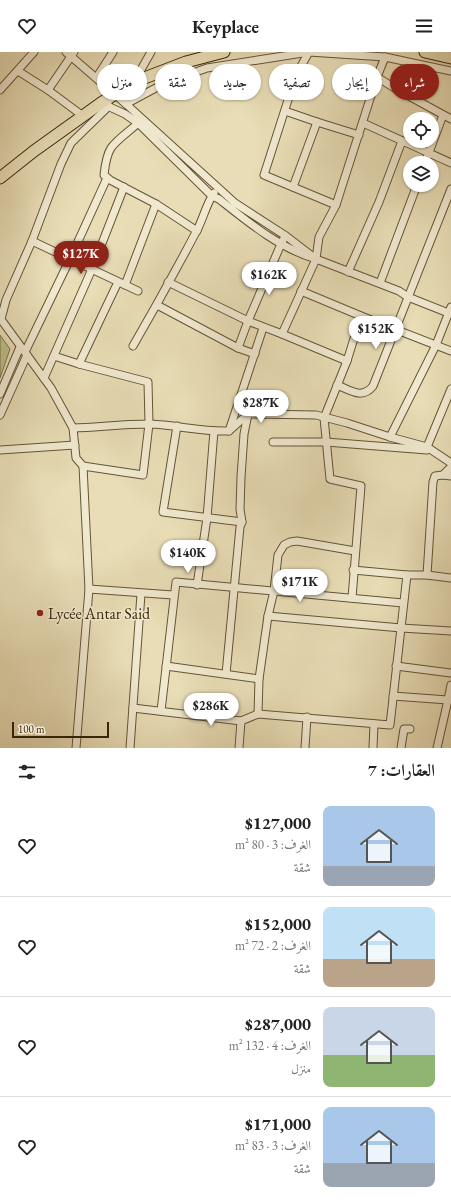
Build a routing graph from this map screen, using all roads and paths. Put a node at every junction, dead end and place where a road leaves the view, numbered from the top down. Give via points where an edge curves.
1 (34, 52) edge
2 (113, 52) edge
3 (151, 52) edge
4 (224, 52) edge
5 (309, 52) edge
6 (425, 52) edge
7 (70, 54) edge
8 (385, 57) junction
9 (451, 58) edge
10 (105, 64) edge
11 (144, 64) edge
12 (382, 64) edge
13 (18, 71) junction
14 (451, 71) edge
15 (97, 77) edge
16 (147, 77) edge
17 (382, 80) edge
18 (1, 88) edge
19 (48, 90) junction
20 (109, 100) edge
21 (121, 100) edge
22 (370, 100) edge
23 (126, 104) junction
24 (105, 105) junction
25 (285, 110) junction
26 (443, 114) junction
27 (83, 116) junction
28 (451, 119) edge
29 (140, 121) junction
30 (317, 122) junction
31 (363, 123) junction
32 (359, 135) junction
33 (402, 141) junction
34 (428, 153) junction
35 (427, 156) edge
36 (451, 163) edge
37 (0, 178) edge
38 (107, 178) junction
39 (124, 187) junction
40 (293, 187) junction
41 (218, 188) junction
42 (451, 189) edge
43 (413, 192) edge
44 (212, 196) junction
45 (156, 204) junction
46 (336, 204) junction
47 (197, 231) junction
48 (286, 236) junction
49 (32, 241) junction
50 (281, 244) junction
51 (316, 258) junction
52 (70, 259) junction
53 (92, 269) junction
54 (348, 272) junction
55 (168, 282) junction
56 (122, 283) junction
57 (380, 283) junction
58 (138, 291) dead end
59 (301, 291) junction
60 (408, 297) junction
61 (3, 300) edge
62 (157, 304) junction
63 (450, 311) edge
64 (361, 316) junction
65 (0, 319) edge
66 (248, 322) junction
67 (264, 328) junction
68 (394, 329) junction
69 (282, 334) junction
70 (436, 345) junction
71 (133, 346) dead end
72 (238, 348) junction
73 (24, 351) junction
74 (451, 351) edge
75 (255, 354) junction
76 (54, 356) junction
77 (347, 361) junction
78 (78, 364) junction
79 (44, 378) junction
80 (337, 385) junction
81 (451, 389) edge
82 (0, 394) edge
83 (248, 414) junction
84 (0, 415) edge
85 (324, 418) junction
86 (148, 424) junction
87 (177, 426) junction
88 (73, 428) junction
89 (214, 431) junction
90 (229, 431) junction
91 (390, 437) junction
92 (273, 442) dead end
93 (326, 442) junction
94 (75, 445) junction
95 (430, 449) junction
96 (0, 450) edge
97 (451, 463) edge
98 (83, 466) junction
99 (451, 466) edge
100 (447, 476) edge
101 (207, 518) junction
102 (242, 522) junction
103 (355, 552) junction
104 (353, 570) junction
105 (406, 576) junction
106 (427, 576) junction
107 (451, 578) edge
108 (197, 585) junction
109 (235, 587) junction
110 (89, 589) junction
111 (274, 590) junction
112 (141, 594) junction
113 (173, 595) junction
114 (352, 598) junction
115 (403, 603) junction
116 (268, 616) junction
117 (401, 628) junction
118 (451, 631) edge
119 (166, 666) junction
120 (396, 666) junction
121 (451, 673) edge
122 (226, 674) junction
123 (260, 679) junction
124 (451, 684) edge
125 (393, 696) junction
126 (448, 700) junction
127 (133, 708) junction
128 (161, 711) junction
129 (258, 714) junction
130 (307, 717) junction
131 (241, 721) junction
132 (374, 724) junction
133 (410, 729) dead end
134 (76, 748) edge
135 (130, 748) edge
136 (239, 748) edge
137 (305, 748) edge
138 (373, 748) edge
139 (401, 748) edge
140 (438, 748) edge

1 - 13 street
2 - 10 street
3 - 11 street
4 - 16 main road via 186,62
5 - 8 street
5 - 23 street via 207,68 165,83
5 - 25 street via 296,75
6 - 9 main road
7 - 15 street
7 - 19 street
8 - 12 street
8 - 14 street
13 - 18 street
13 - 19 street
17 - 26 street
19 - 27 street
20 - 24 main road
21 - 23 street
22 - 31 street
23 - 29 street
24 - 27 main road
24 - 29 street
24 - 49 street via 71,143
25 - 30 street
25 - 40 street via 264,175
26 - 28 street
26 - 34 street
27 - 37 main road
29 - 38 street via 111,149 106,160 104,175
29 - 41 street
29 - 44 street via 162,148
30 - 32 street
30 - 40 street
31 - 32 street
31 - 33 street
32 - 46 street
33 - 34 street
33 - 54 street
34 - 35 street
34 - 36 street
38 - 39 street
38 - 52 street
39 - 45 street
39 - 53 street
40 - 46 street
41 - 44 street
41 - 48 street via 235,203
42 - 60 street
43 - 57 street
44 - 47 street
44 - 50 street
45 - 47 street
45 - 56 street
46 - 51 street via 319,237
47 - 55 street
48 - 50 street
48 - 51 street
49 - 52 street
49 - 61 street
50 - 51 street via 299,254
50 - 66 street
51 - 54 street
51 - 59 street
52 - 53 street
52 - 73 street
53 - 56 street
53 - 76 street
54 - 57 street
55 - 62 street
55 - 66 street
56 - 58 street
56 - 78 street
57 - 60 street
59 - 64 street
59 - 69 street
60 - 63 street
60 - 68 street
61 - 65 street
62 - 71 street
62 - 72 street
63 - 70 street
64 - 68 street
64 - 77 street
65 - 73 street
66 - 67 street
66 - 72 street
67 - 69 street
67 - 75 street
68 - 70 street
68 - 80 street via 369,391 365,394 358,393
69 - 77 street
70 - 74 street
70 - 91 street
72 - 75 street
73 - 79 street
73 - 82 street
73 - 84 street
75 - 90 street
76 - 78 street
76 - 79 street
77 - 80 street
78 - 86 street via 148,382
79 - 88 street
80 - 85 street
81 - 95 street
83 - 85 street via 316,415
83 - 90 street
83 - 102 street via 241,477
85 - 91 street
85 - 93 street
86 - 87 street
86 - 88 street
86 - 98 street via 143,475
87 - 89 street
87 - 101 street via 163,512
88 - 94 street
89 - 90 street
89 - 101 street
91 - 95 street
92 - 93 street
93 - 95 street
93 - 103 street via 330,479 361,486
94 - 96 street
94 - 98 street via 76,458
95 - 97 street
98 - 110 street
99 - 100 street
100 - 106 street via 435,476 433,482
101 - 102 street
101 - 108 street
102 - 109 street
103 - 104 street
103 - 111 street via 297,541 290,542 281,548 278,555
104 - 105 street
104 - 114 street
105 - 106 street
105 - 115 street
106 - 107 street
108 - 109 street
108 - 113 street via 176,582
109 - 111 street
109 - 122 street
110 - 112 street
110 - 134 street
111 - 114 street
111 - 116 street
112 - 113 street
112 - 127 street
113 - 119 street
114 - 115 street
115 - 117 street
116 - 117 street
116 - 123 street
117 - 118 street
117 - 120 street
119 - 122 street
119 - 128 street
120 - 121 street
120 - 125 street
122 - 123 street
123 - 129 street
124 - 126 street
125 - 126 street
125 - 132 street via 390,725
126 - 140 street
127 - 128 street
127 - 135 street
128 - 131 street
129 - 130 street
129 - 131 street
130 - 132 street
130 - 137 street
131 - 136 street
132 - 138 street
133 - 139 street via 404,729

